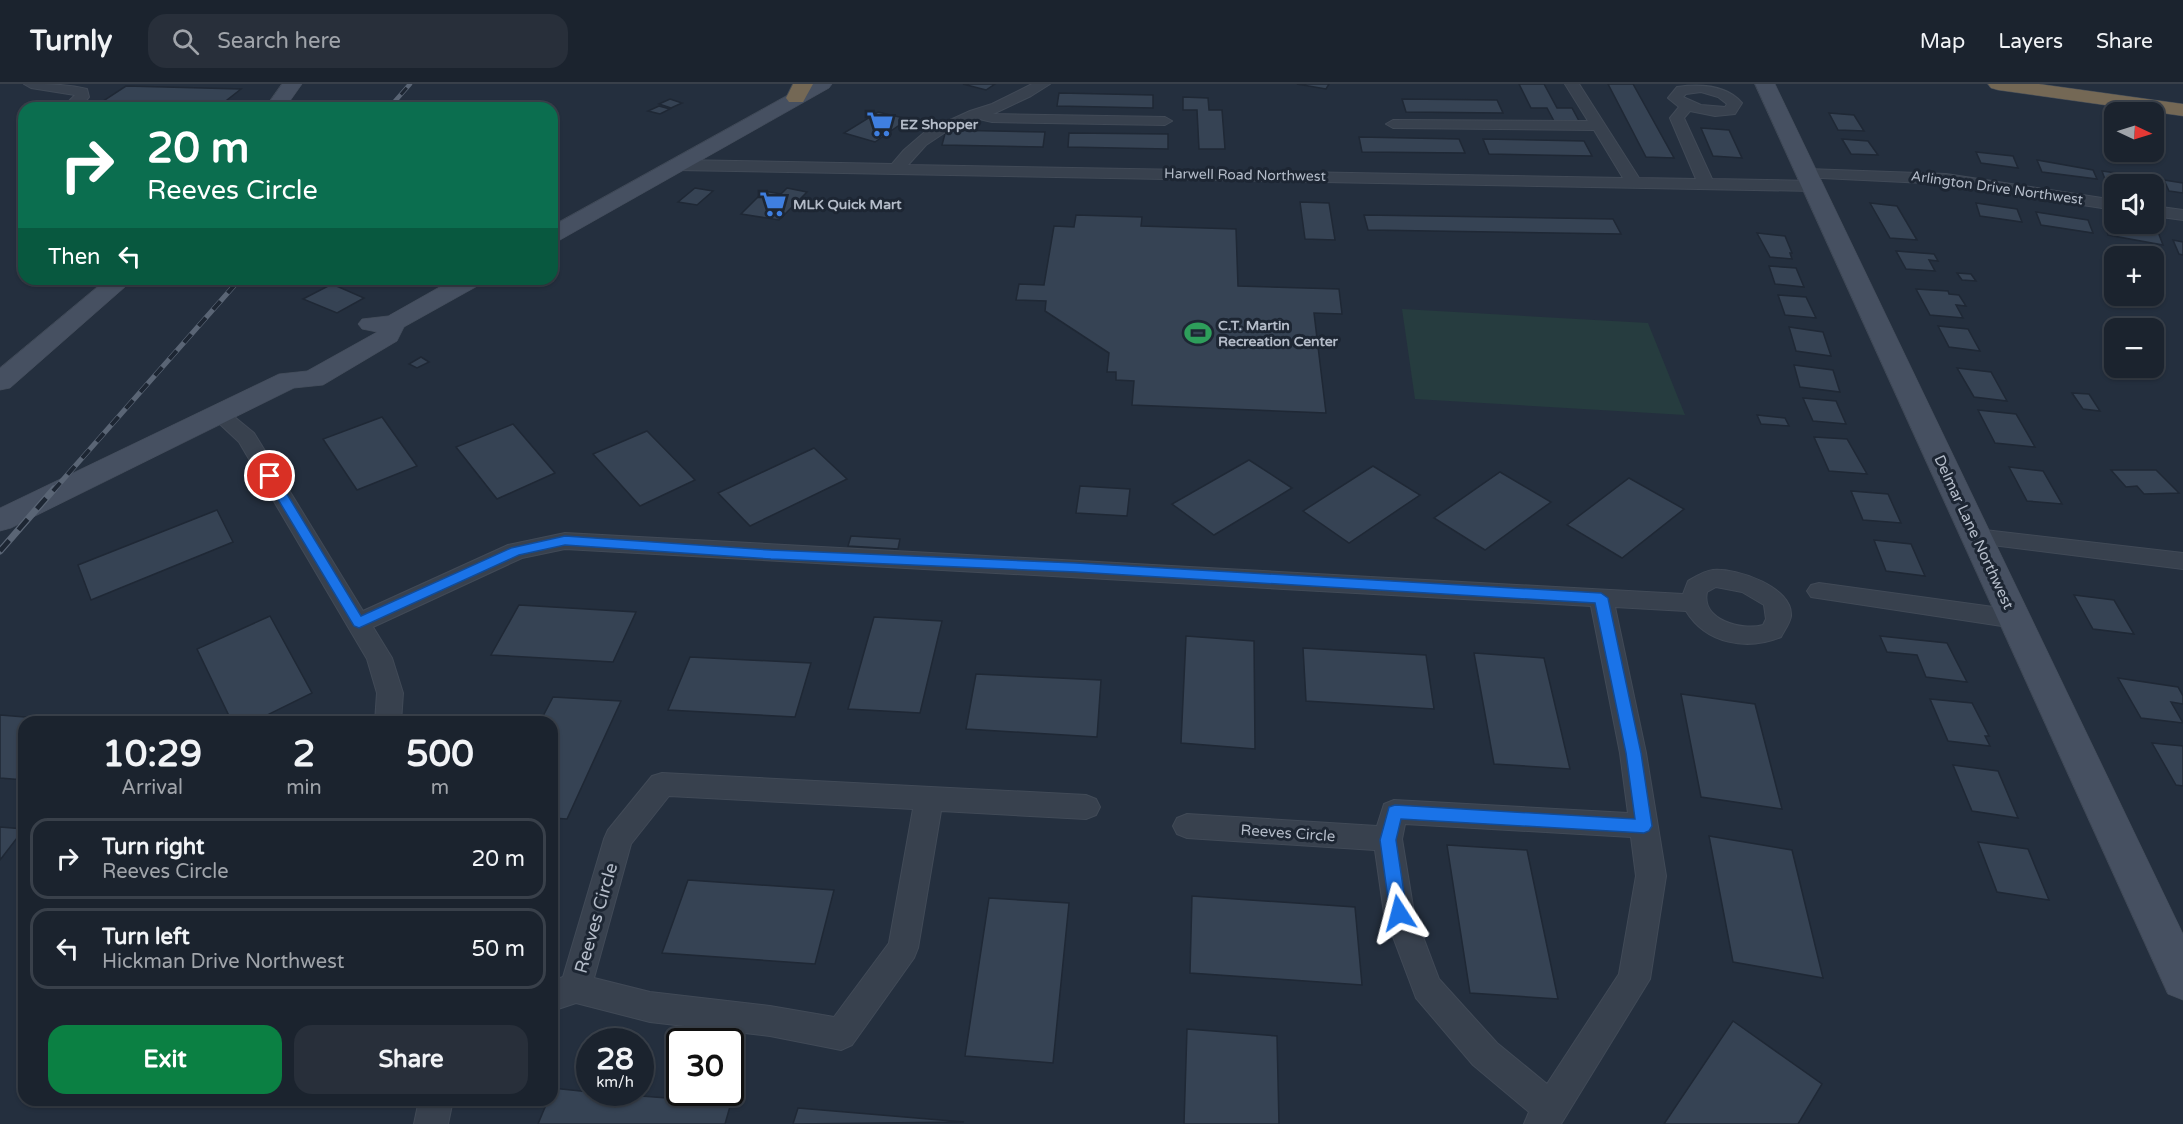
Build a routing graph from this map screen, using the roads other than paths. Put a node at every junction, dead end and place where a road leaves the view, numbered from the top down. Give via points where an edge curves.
1 (31, 84) edge
2 (292, 84) edge
3 (822, 84) edge
4 (1043, 84) edge
5 (1572, 84) edge
6 (1765, 84) edge
7 (1998, 84) edge
8 (799, 91) edge
9 (2103, 92) edge
10 (2183, 94) edge
11 (76, 102) edge
12 (278, 102) edge
13 (1686, 107) dead end
14 (2183, 112) edge
15 (975, 114) junction
16 (1165, 121) dead end
17 (1393, 124) dead end
18 (1598, 126) junction
19 (677, 165) junction
20 (897, 168) junction
21 (1810, 180) junction
22 (1634, 182) junction
23 (1706, 184) junction
24 (2104, 203) edge
25 (2164, 212) edge
26 (2183, 215) edge
27 (558, 232) edge
28 (115, 285) edge
29 (461, 285) edge
30 (0, 382) edge
31 (219, 414) junction
32 (0, 520) edge
33 (1976, 537) junction
34 (2183, 561) edge
35 (1819, 591) dead end
36 (1601, 598) junction
37 (1694, 603) dead end
38 (2015, 619) junction
39 (359, 623) junction
40 (388, 716) edge
41 (929, 799) junction
42 (1086, 807) dead end
43 (1187, 826) dead end
44 (1644, 826) junction
45 (1388, 840) junction
46 (2183, 980) edge
47 (564, 992) edge
48 (435, 1106) edge
49 (1546, 1116) edge
50 (431, 1124) edge

1 - 11 street via 82,92
2 - 12 street
3 - 8 street
4 - 15 street
5 - 18 street
6 - 21 street, Delmar Lane Northwest
7 - 9 highway
8 - 19 street
9 - 10 highway
9 - 14 highway
13 - 23 street via 1677,118
15 - 16 street via 992,118
15 - 20 street via 931,133
17 - 18 street
18 - 22 street
19 - 20 street, Harwell Road Northwest
19 - 27 street
20 - 22 street, Harwell Road Northwest
21 - 23 street, Harwell Road Northwest
21 - 24 street, Arlington Drive Northwest via 1946,178
21 - 33 street, Delmar Lane Northwest
22 - 23 street, Harwell Road Northwest
25 - 26 street
28 - 30 street
29 - 31 street via 393,323 388,336 313,379 289,380
31 - 32 street
31 - 39 street via 248,438
33 - 34 street
33 - 38 street, Delmar Lane Northwest
35 - 38 street
36 - 37 street
36 - 39 street via 565,541 516,551
36 - 44 street via 1634,753
38 - 46 street, Delmar Lane Northwest
39 - 40 street via 379,658 390,693
41 - 42 street, Reeves Circle
41 - 47 street, Reeves Circle via 662,784 618,839
41 - 47 street, Reeves Circle via 903,948 841,1034
43 - 45 street, Reeves Circle
44 - 45 street via 1395,812
44 - 49 street via 1651,876 1634,979
45 - 49 street via 1399,913 1427,988
48 - 50 street

